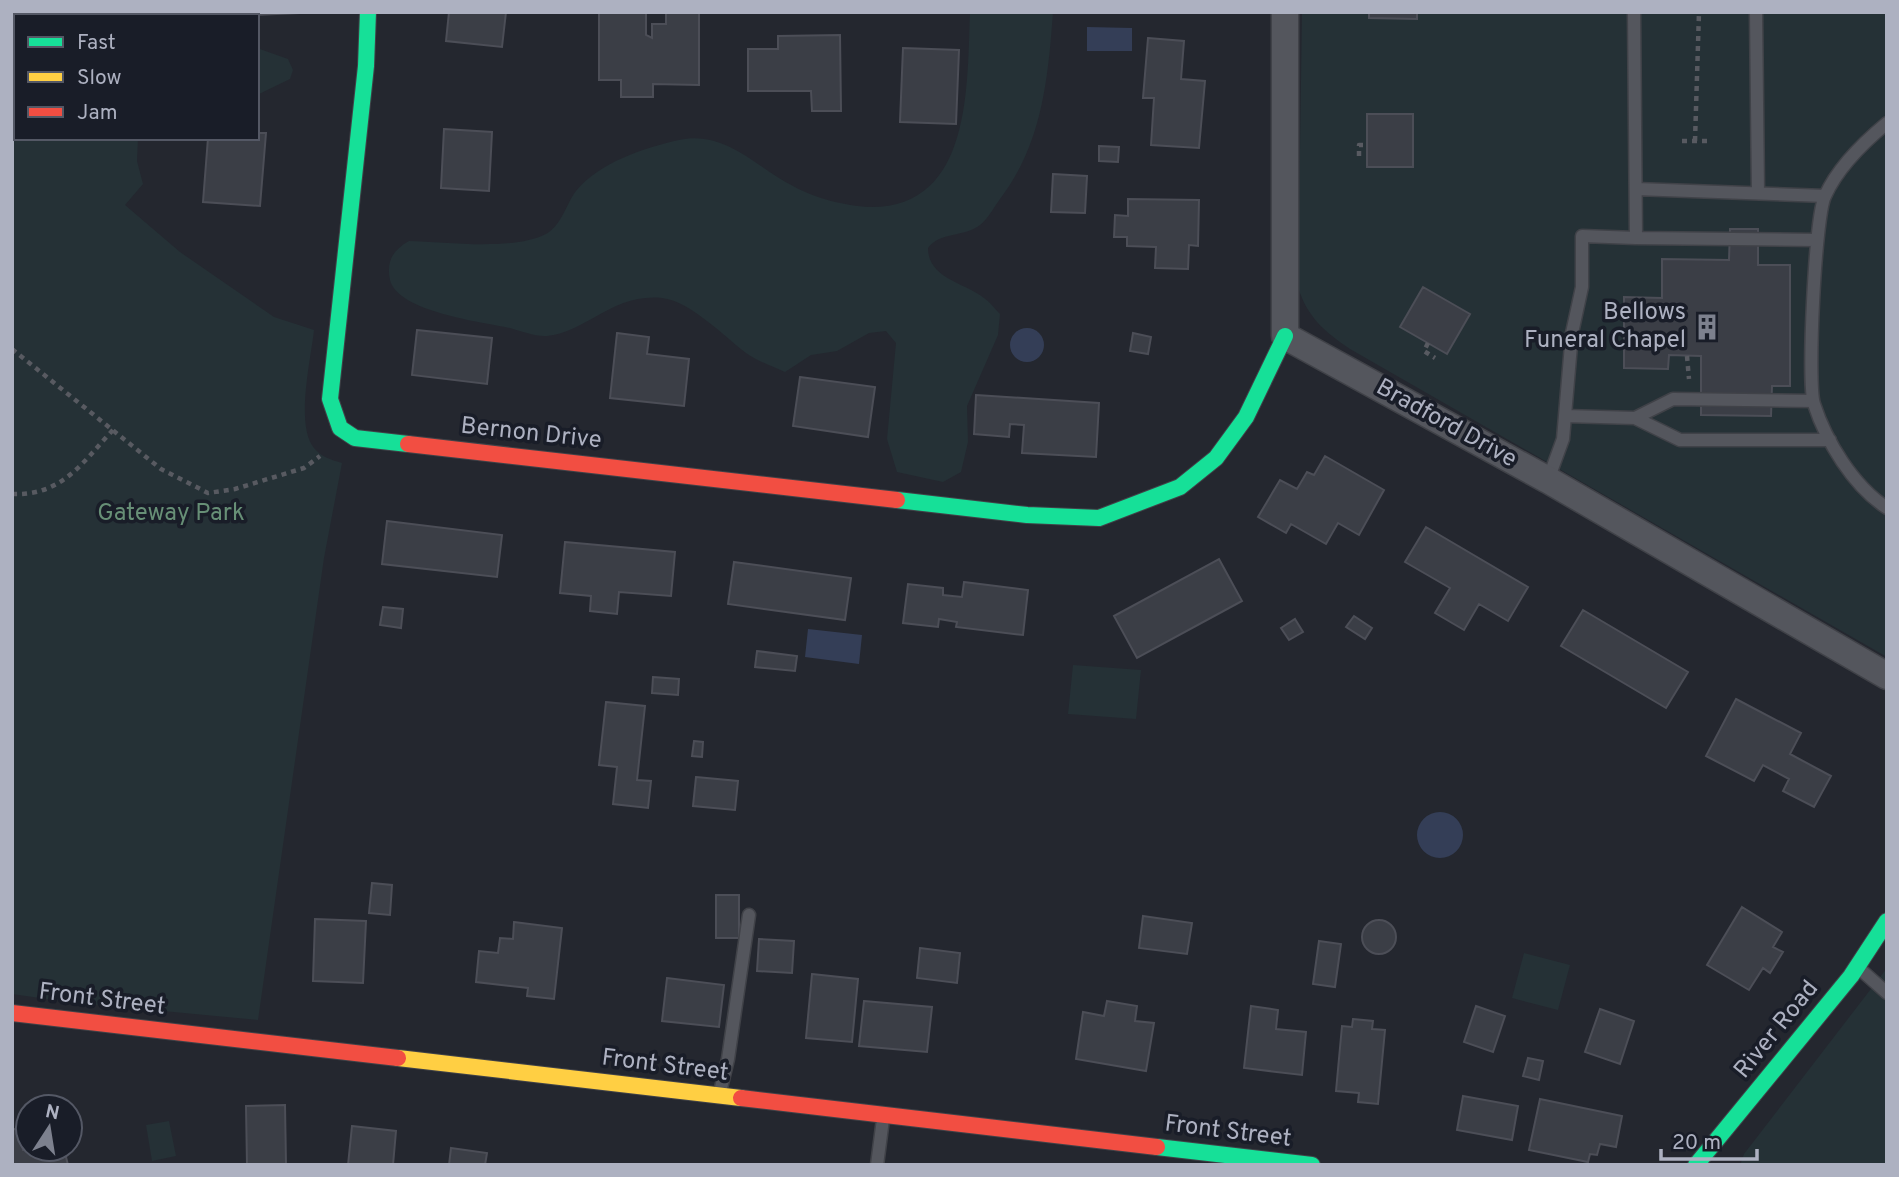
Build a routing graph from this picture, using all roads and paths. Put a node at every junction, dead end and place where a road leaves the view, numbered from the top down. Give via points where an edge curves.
1 (368, 12) edge
2 (1285, 12) edge
3 (1634, 12) edge
4 (1699, 12) edge
5 (1756, 12) edge
6 (1887, 123) edge
7 (1682, 141) dead end
8 (1695, 141) junction
9 (1709, 141) dead end
10 (1367, 145) dead end
11 (1359, 156) dead end
12 (1636, 189) junction
13 (1758, 193) junction
14 (1825, 195) junction
15 (1636, 238) junction
16 (1815, 240) junction
17 (1285, 336) junction
18 (1428, 343) dead end
19 (12, 349) edge
20 (1687, 356) dead end
21 (1435, 358) dead end
22 (1692, 384) dead end
23 (1813, 401) junction
24 (1565, 415) junction
25 (1635, 418) junction
26 (341, 428) junction
27 (113, 430) junction
28 (1830, 440) junction
29 (1548, 480) junction
30 (12, 494) edge
31 (1887, 508) edge
32 (1887, 676) edge
33 (749, 915) dead end
34 (1887, 921) edge
35 (1857, 966) junction
36 (1887, 993) edge
37 (12, 1013) edge
38 (719, 1096) junction
39 (883, 1115) junction
40 (877, 1165) edge
41 (1312, 1165) edge
42 (1696, 1165) edge

1 - 26 main road via 365,80 330,399
2 - 17 street
3 - 12 lane
4 - 8 path
5 - 13 lane
6 - 14 lane via 1853,157
7 - 8 path
8 - 9 path
10 - 11 path via 1359,145
12 - 13 lane
12 - 15 lane
13 - 14 lane
14 - 16 lane
15 - 16 lane
15 - 24 lane via 1582,236 1582,287 1572,333
16 - 23 lane
17 - 26 main road, Bernon Drive via 1246,417 1216,458 1180,487 1099,518 1027,515 355,439
17 - 29 street, Bradford Drive
18 - 21 path via 1424,351
19 - 27 path
20 - 22 path
23 - 25 lane via 1673,399
23 - 28 lane
24 - 25 lane
24 - 29 lane via 1563,439
25 - 28 lane via 1680,440
26 - 27 path via 324,453 304,468 208,493 161,469
27 - 30 path via 73,474 50,490
28 - 31 lane via 1843,462
29 - 32 street, Bradford Drive
33 - 38 lane
34 - 35 main road, River Road
35 - 36 lane
35 - 42 main road, River Road
37 - 38 main road, Front Street
38 - 39 main road, Front Street
39 - 40 lane
39 - 41 main road, Front Street

